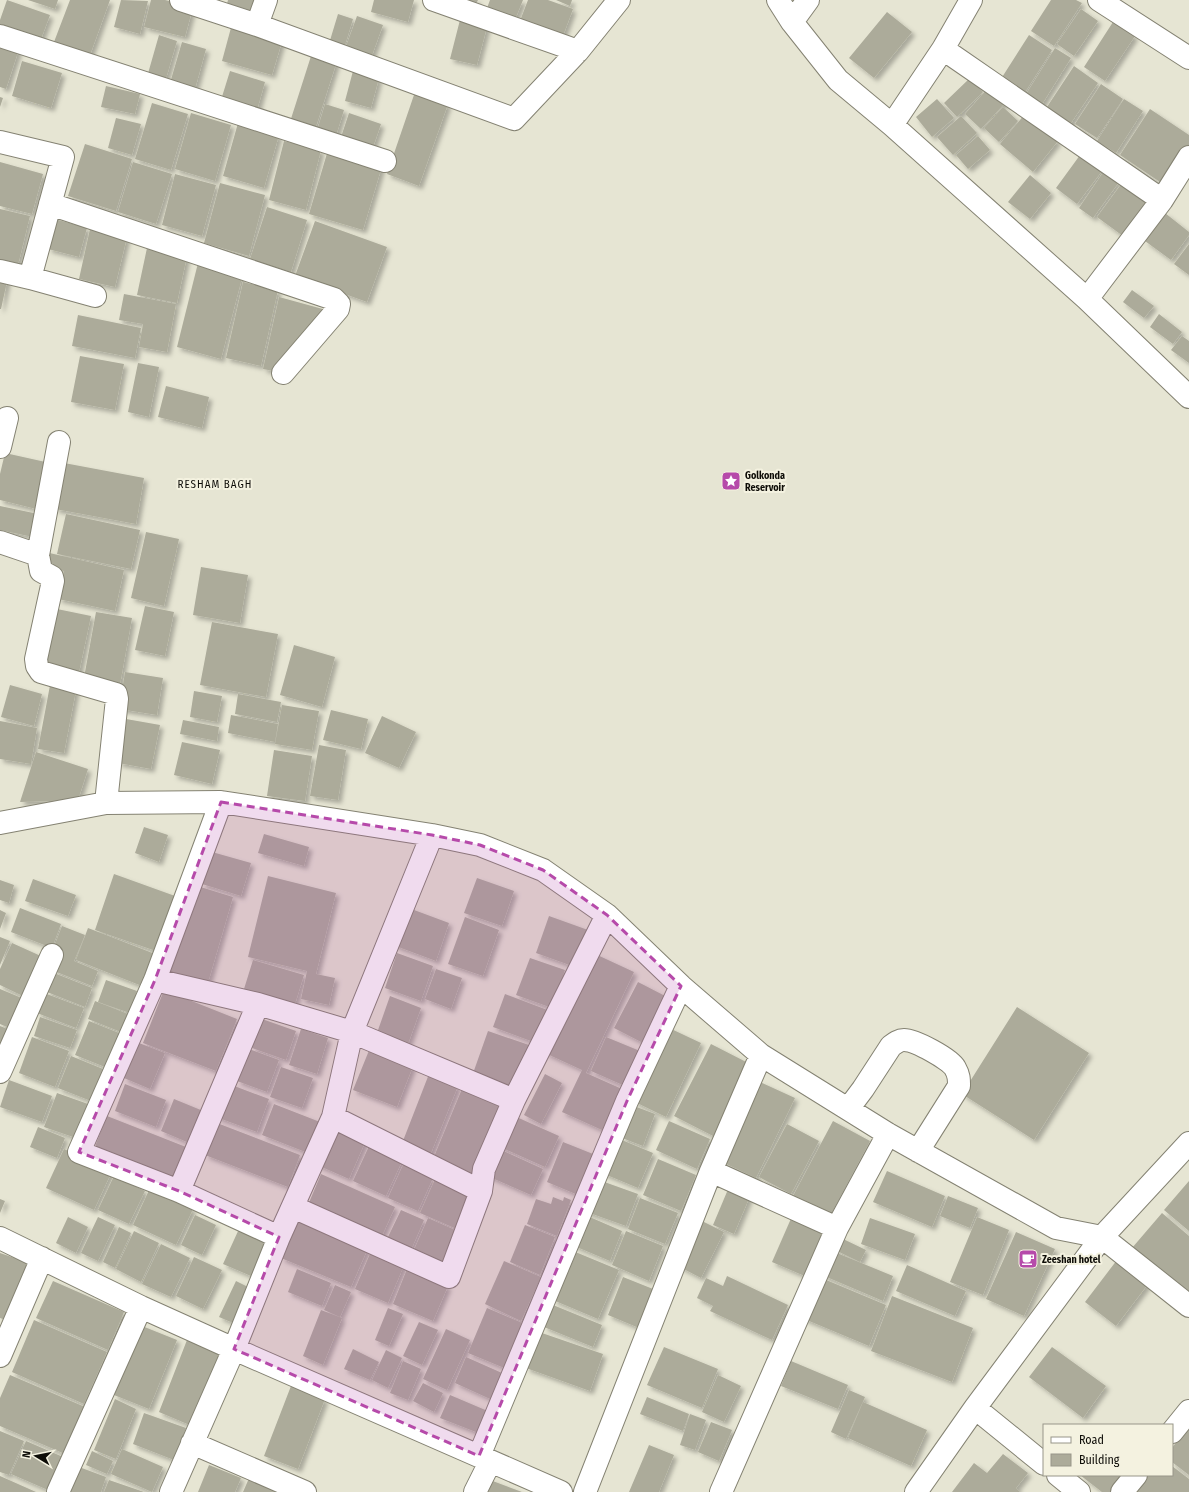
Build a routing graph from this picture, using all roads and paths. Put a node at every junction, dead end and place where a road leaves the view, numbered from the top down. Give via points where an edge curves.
1 (181, 0) edge
2 (266, 0) edge
3 (434, 0) edge
4 (619, 0) edge
5 (778, 0) edge
6 (808, 0) edge
7 (971, 0) edge
8 (1099, 0) edge
9 (792, 22) junction
10 (257, 25) junction
11 (0, 36) edge
12 (943, 49) junction
13 (578, 51) junction
14 (1189, 58) edge
15 (892, 125) junction
16 (0, 142) edge
17 (1189, 157) edge
18 (384, 161) dead end
19 (1162, 200) junction
20 (50, 204) junction
21 (0, 271) edge
22 (30, 278) junction
23 (95, 296) dead end
24 (1087, 299) junction
25 (283, 373) dead end
26 (1189, 397) edge
27 (8, 418) dead end
28 (58, 442) dead end
29 (0, 446) edge
30 (0, 542) edge
31 (38, 555) junction
32 (221, 802) junction
33 (106, 803) junction
34 (0, 823) edge
35 (432, 835) junction
36 (607, 915) junction
37 (52, 955) dead end
38 (155, 980) junction
39 (681, 986) junction
40 (258, 1004) junction
41 (352, 1032) junction
42 (761, 1055) junction
43 (0, 1072) edge
44 (514, 1100) junction
45 (848, 1109) junction
46 (333, 1117) junction
47 (888, 1134) junction
48 (1189, 1142) edge
49 (918, 1151) junction
50 (711, 1171) junction
51 (179, 1191) junction
52 (482, 1191) junction
53 (293, 1207) junction
54 (837, 1228) junction
55 (279, 1237) junction
56 (1102, 1237) junction
57 (0, 1238) edge
58 (42, 1258) junction
59 (141, 1306) junction
60 (1189, 1306) edge
61 (234, 1349) junction
62 (0, 1356) edge
63 (975, 1408) junction
64 (1189, 1411) edge
65 (1173, 1431) edge
66 (192, 1443) junction
67 (485, 1459) junction
68 (1043, 1463) edge
69 (1059, 1476) edge
70 (1135, 1476) edge
71 (58, 1492) edge
72 (171, 1492) edge
73 (305, 1492) edge
74 (475, 1492) edge
75 (561, 1492) edge
76 (584, 1492) edge
77 (721, 1492) edge
78 (916, 1492) edge
79 (1079, 1492) edge
80 (1122, 1492) edge

1 - 10 street
2 - 10 street
3 - 13 street
4 - 13 street
5 - 9 street
6 - 9 street
7 - 12 street
8 - 14 street
9 - 15 street via 838,80
10 - 13 street via 514,120
11 - 18 street
12 - 15 street
12 - 19 street
15 - 24 street
16 - 20 street via 63,157
17 - 19 street
19 - 24 street
20 - 22 street
20 - 25 street via 334,299 339,304 338,309
21 - 22 street
22 - 23 street
24 - 26 street
27 - 29 street
28 - 31 street
30 - 31 street
31 - 33 street via 42,571 52,577 53,581 36,659 37,666 41,672 116,694
32 - 33 street
32 - 35 street
32 - 38 street
33 - 34 street
35 - 36 street via 480,845 543,870
35 - 41 street
36 - 39 street
36 - 44 street
37 - 43 street
38 - 40 street
38 - 51 street via 79,1152
39 - 42 street
39 - 67 street via 624,1109
40 - 41 street
40 - 51 street
41 - 44 street
41 - 46 street
42 - 45 street
42 - 50 street
44 - 52 street via 484,1169
45 - 47 street
45 - 49 street via 896,1042 903,1039 913,1041 950,1062 959,1076 959,1086
46 - 52 street
46 - 53 street
47 - 49 street
47 - 54 street
48 - 56 street
49 - 56 street via 1056,1228
50 - 54 street
50 - 76 street
51 - 55 street
52 - 53 street via 449,1278
53 - 55 street
54 - 77 street
55 - 61 street
56 - 60 street
56 - 63 street
57 - 58 street
58 - 59 street
58 - 62 street
59 - 61 street
59 - 71 street
61 - 66 street
61 - 67 street
63 - 68 street
63 - 78 street
64 - 65 street
66 - 72 street
66 - 73 street
67 - 74 street
67 - 75 street
69 - 79 street
70 - 80 street

